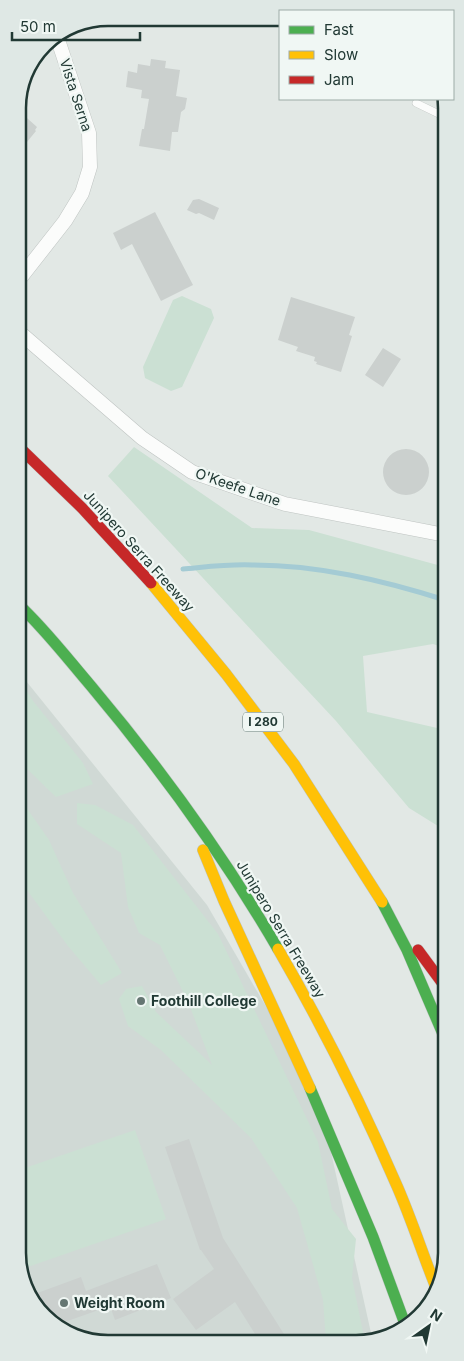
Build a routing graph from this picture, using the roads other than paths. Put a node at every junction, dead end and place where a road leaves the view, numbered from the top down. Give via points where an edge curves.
1 (59, 43) edge
2 (416, 104) dead end
3 (438, 114) edge
4 (26, 271) edge
5 (26, 338) edge
6 (26, 454) edge
7 (438, 534) edge
8 (26, 612) edge
9 (191, 814) junction
10 (385, 908) junction
11 (438, 978) edge
12 (438, 1022) edge
13 (433, 1279) edge
14 (403, 1320) edge

1 - 4 street, Vista Serna via 89,133 90,167 82,193 65,221
2 - 3 lane
5 - 7 street, O'Keefe Lane via 142,438 192,472 286,504
6 - 10 highway, Junipero Serra Freeway / I 280 via 82,508 156,589 226,674 294,764
8 - 9 highway, Junipero Serra Freeway via 123,724
9 - 13 highway, Junipero Serra Freeway via 244,891 303,992 355,1094
9 - 14 highway via 229,911 344,1166
10 - 11 highway
10 - 12 highway, Junipero Serra Freeway / I 280

